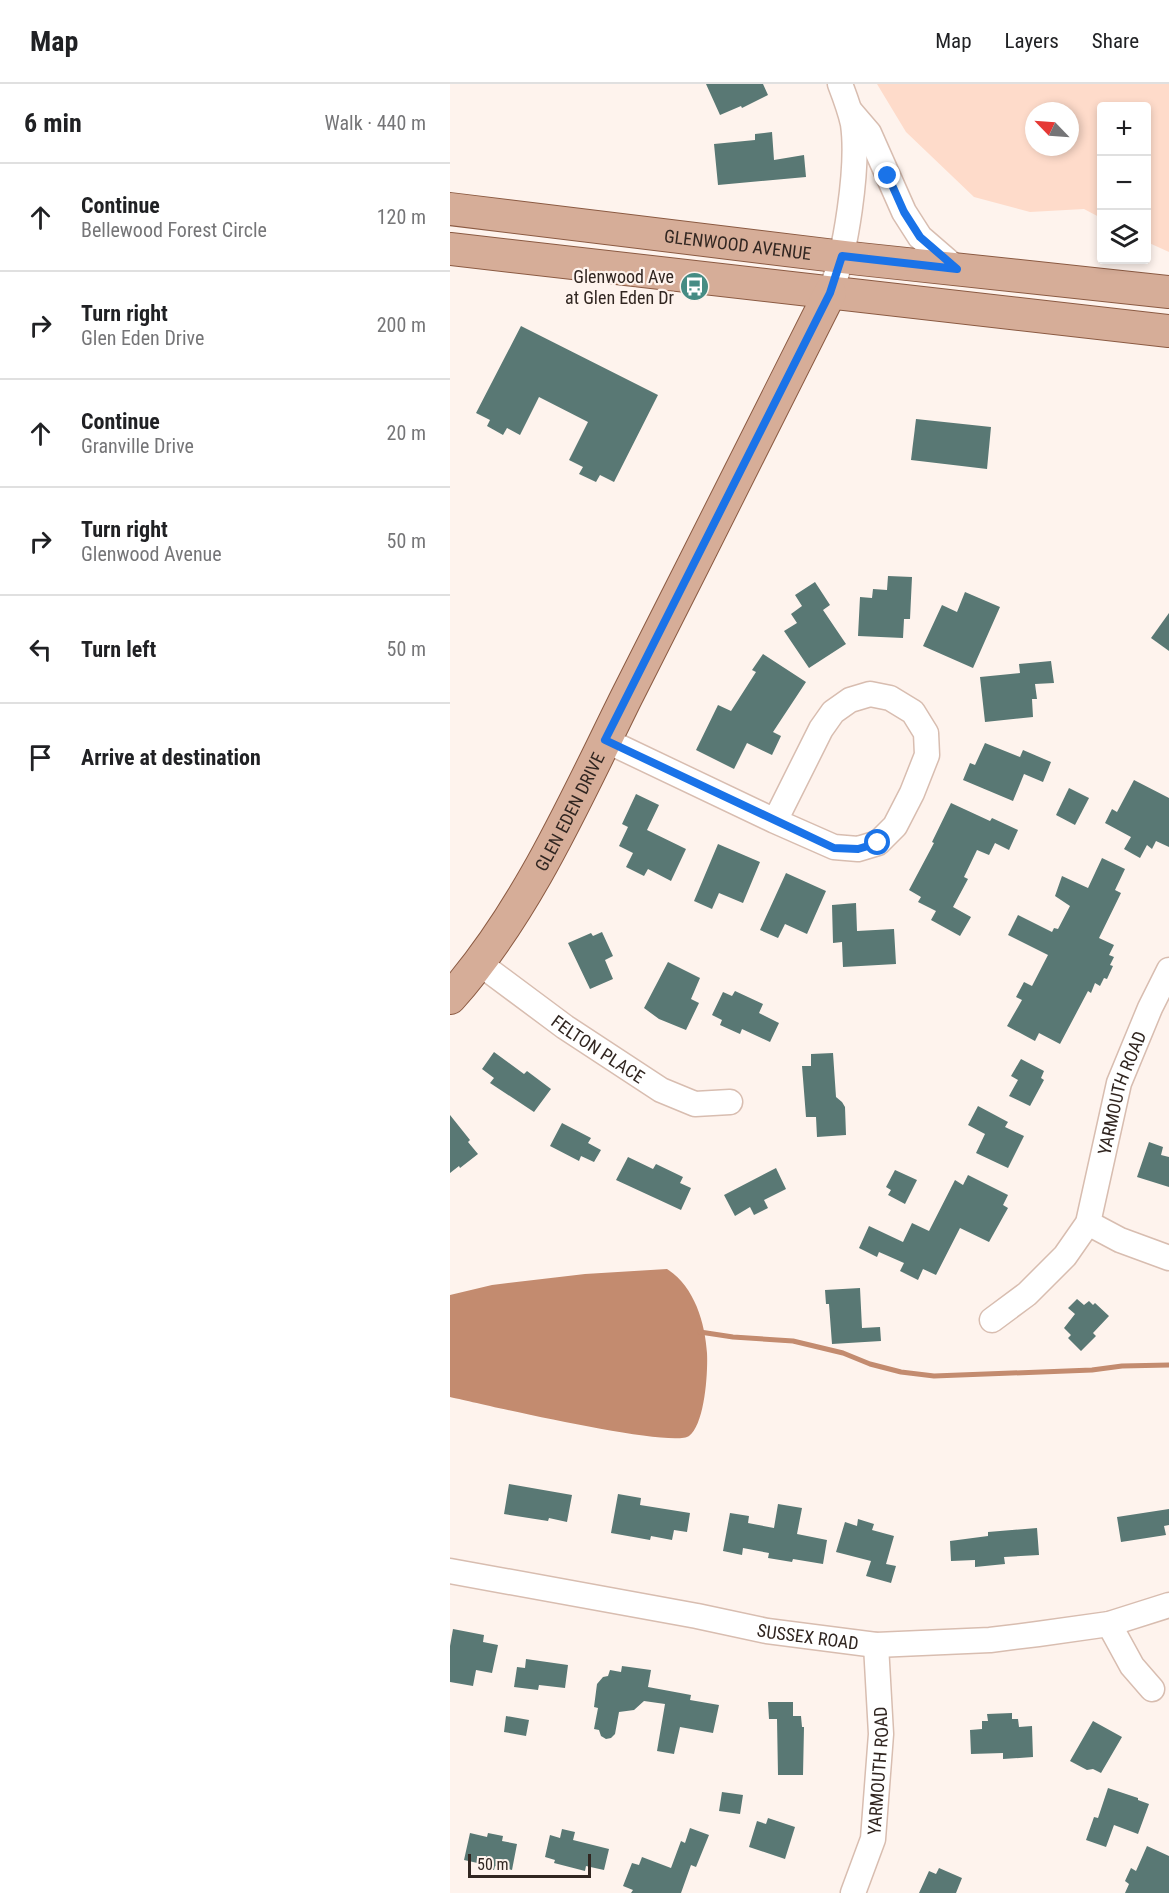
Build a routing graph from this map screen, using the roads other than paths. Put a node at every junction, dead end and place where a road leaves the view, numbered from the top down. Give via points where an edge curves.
1 (840, 84) edge
2 (850, 111) junction
3 (450, 209) edge
4 (450, 249) edge
5 (842, 256) junction
6 (957, 269) junction
7 (1169, 292) edge
8 (830, 293) junction
9 (1169, 331) edge
10 (605, 740) junction
11 (776, 821) junction
12 (479, 963) junction
13 (1169, 970) edge
14 (450, 998) edge
15 (730, 1102) dead end
16 (1088, 1223) junction
17 (1169, 1258) edge
18 (992, 1320) dead end
19 (450, 1570) edge
20 (1169, 1605) edge
21 (1109, 1624) junction
22 (876, 1645) junction
23 (1152, 1689) dead end
24 (853, 1893) edge

1 - 2 street
2 - 5 street via 854,142
2 - 6 street via 869,133 904,212 920,237
3 - 5 main road, GLENWOOD AVENUE
4 - 8 main road, GLENWOOD AVENUE
5 - 6 main road, GLENWOOD AVENUE
5 - 8 street
6 - 7 main road, GLENWOOD AVENUE
8 - 9 main road, GLENWOOD AVENUE
8 - 10 main road, GLEN EDEN DRIVE
10 - 11 street
10 - 12 main road, GLEN EDEN DRIVE via 522,898
11 - 11 street via 834,848 858,849 878,843 895,826 927,755 926,733 913,712 890,698 870,694 850,700 833,712
12 - 14 main road, GLEN EDEN DRIVE
12 - 15 street, FELTON PLACE via 565,1028 661,1090 695,1104
13 - 16 street, YARMOUTH ROAD via 1119,1083
16 - 17 street
16 - 18 street, YARMOUTH ROAD via 1065,1256 1027,1294
19 - 22 street, SUSSEX ROAD via 767,1631
20 - 21 street, SUSSEX ROAD
21 - 22 street, SUSSEX ROAD via 990,1640
21 - 23 street via 1132,1666
22 - 24 street, YARMOUTH ROAD via 881,1734 873,1839

